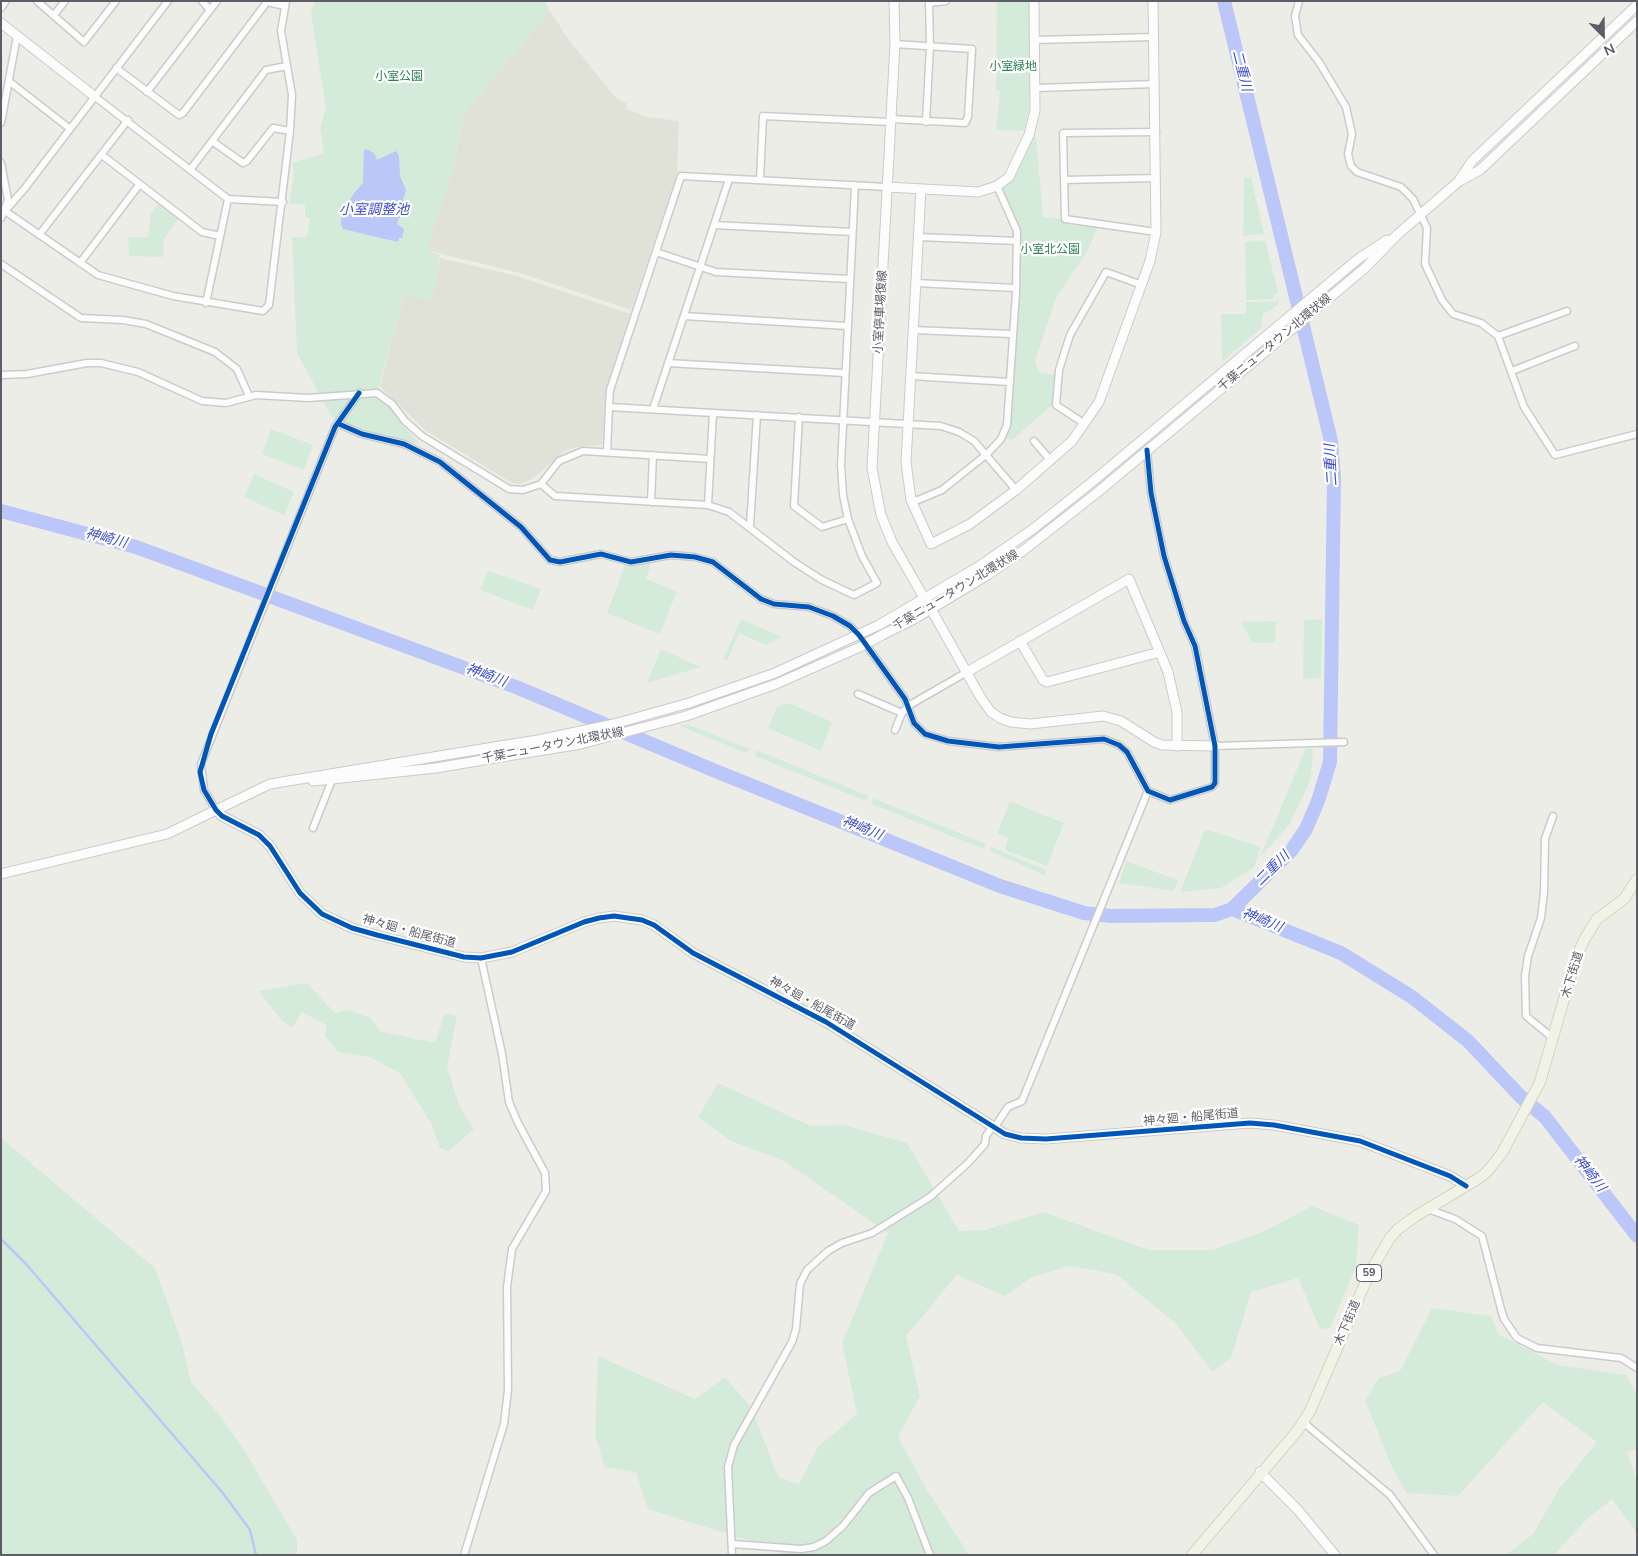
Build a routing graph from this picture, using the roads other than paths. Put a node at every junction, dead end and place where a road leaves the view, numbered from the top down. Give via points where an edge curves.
1 (6, 1) edge
2 (38, 1) edge
3 (65, 1) edge
4 (116, 1) edge
5 (168, 1) edge
6 (202, 1) edge
7 (217, 1) edge
8 (894, 1) edge
9 (946, 1) edge
10 (1034, 1) edge
11 (1153, 1) edge
12 (1298, 1) edge
13 (929, 2) edge
14 (286, 4) edge
15 (1637, 5) edge
16 (1, 8) edge
17 (210, 10) junction
18 (54, 15) junction
19 (1637, 20) edge
20 (1, 23) edge
21 (17, 36) junction
22 (1154, 37) junction
23 (1035, 40) junction
24 (895, 44) junction
25 (930, 46) junction
26 (287, 66) junction
27 (116, 68) junction
28 (10, 82) junction
29 (1155, 84) junction
30 (1036, 88) junction
31 (147, 92) junction
32 (94, 96) junction
33 (128, 120) junction
34 (891, 121) junction
35 (926, 122) junction
36 (1, 123) edge
37 (69, 128) junction
38 (290, 131) junction
39 (1156, 132) junction
40 (212, 141) junction
41 (102, 155) junction
42 (1, 163) edge
43 (190, 170) junction
44 (729, 178) junction
45 (1156, 178) junction
46 (760, 180) junction
47 (1064, 180) junction
48 (1458, 182) junction
49 (139, 184) junction
50 (855, 185) junction
51 (997, 186) junction
52 (887, 187) junction
53 (921, 189) junction
54 (228, 199) junction
55 (283, 202) junction
56 (5, 211) junction
57 (1422, 214) junction
58 (1, 218) edge
59 (714, 225) junction
60 (852, 232) junction
61 (1156, 232) junction
62 (1398, 234) junction
63 (39, 235) junction
64 (220, 236) junction
65 (918, 237) junction
66 (1017, 241) junction
67 (656, 252) junction
68 (80, 263) junction
69 (1, 264) edge
70 (700, 268) junction
71 (849, 279) junction
72 (916, 283) junction
73 (1142, 285) junction
74 (1015, 288) junction
75 (206, 303) junction
76 (1567, 311) dead end
77 (684, 316) junction
78 (847, 326) junction
79 (914, 330) junction
80 (1011, 334) junction
81 (1498, 336) junction
82 (1575, 346) dead end
83 (668, 364) junction
84 (1512, 371) junction
85 (844, 373) junction
86 (1, 375) edge
87 (910, 376) junction
88 (1009, 382) junction
89 (352, 394) junction
90 (249, 396) junction
91 (609, 407) junction
92 (653, 410) junction
93 (713, 413) junction
94 (758, 415) junction
95 (799, 417) junction
96 (843, 419) junction
97 (874, 421) junction
98 (339, 424) junction
99 (908, 424) junction
100 (1085, 424) junction
101 (1637, 434) edge
102 (1034, 440) dead end
103 (1147, 450) junction
104 (607, 452) junction
105 (987, 454) junction
106 (653, 455) junction
107 (710, 459) junction
108 (1051, 461) junction
109 (541, 484) junction
110 (1016, 490) junction
111 (911, 500) junction
112 (651, 502) junction
113 (708, 505) junction
114 (848, 519) junction
115 (750, 526) junction
116 (925, 600) junction
117 (931, 609) junction
118 (1020, 641) junction
119 (1160, 652) junction
120 (967, 672) junction
121 (858, 694) dead end
122 (908, 706) junction
123 (902, 713) junction
124 (895, 730) dead end
125 (1344, 742) dead end
126 (1177, 746) junction
127 (1215, 746) junction
128 (332, 780) junction
129 (270, 784) junction
130 (1148, 791) junction
131 (216, 810) junction
132 (1553, 816) dead end
133 (313, 828) dead end
134 (1, 874) edge
135 (1637, 879) edge
136 (481, 958) junction
137 (1554, 1039) junction
138 (993, 1128) junction
139 (1466, 1186) junction
140 (1428, 1209) junction
141 (1637, 1368) edge
142 (1303, 1422) junction
143 (1260, 1472) junction
144 (733, 1544) junction
145 (464, 1555) edge
146 (732, 1555) edge
147 (930, 1555) edge
148 (1192, 1555) edge
149 (1335, 1555) edge
150 (1434, 1555) edge

1 - 16 street
2 - 18 street
3 - 18 street
4 - 18 street via 84,42
5 - 27 street
6 - 17 street
7 - 17 street
8 - 24 street, 小室停車場復線
9 - 13 street
10 - 23 street
11 - 22 street
12 - 57 street via 1295,16 1298,35 1346,107 1352,134 1348,154 1351,166 1357,172 1401,186
13 - 25 street
14 - 26 street via 281,31
14 - 31 street via 267,2 183,113 175,114
15 - 48 street, 千葉ニュータウン北環状線 via 1472,161
17 - 31 street
19 - 48 street, 千葉ニュータウン北環状線 via 1480,170
20 - 21 street
21 - 28 street
21 - 32 street
22 - 23 street
22 - 29 street
23 - 30 street
24 - 25 street
24 - 34 street, 小室停車場復線
25 - 35 street
25 - 35 street via 972,49 968,117 961,124
26 - 38 street via 292,95
26 - 40 street via 266,70
27 - 31 street
27 - 32 street
28 - 36 street
28 - 37 street
29 - 30 street
29 - 39 street
30 - 51 street via 1029,135 1012,173
32 - 33 street
32 - 37 street
33 - 41 street
33 - 43 street
34 - 35 street
34 - 46 street via 763,116
34 - 52 street, 小室停車場復線
37 - 56 street
38 - 40 street via 273,128 242,163
38 - 55 street
39 - 45 street
39 - 47 street via 1063,133
40 - 43 street
41 - 49 street
41 - 63 street
42 - 56 street via 7,191
43 - 54 street
44 - 46 street
44 - 59 street
44 - 67 street via 681,176
45 - 47 street
45 - 61 street
46 - 50 street
47 - 61 street via 1065,219 1068,221
48 - 57 street, 千葉ニュータウン北環状線
49 - 64 street via 202,232
49 - 68 street
50 - 52 street
50 - 60 street
51 - 53 street via 978,192
51 - 66 street via 1014,220
52 - 53 street
52 - 97 street, 小室停車場復線
53 - 65 street
54 - 55 street
54 - 64 street
55 - 75 street via 267,309
56 - 58 street
56 - 63 street
57 - 62 street, 千葉ニュータウン北環状線
57 - 81 street via 1427,234 1425,264 1446,307 1458,316 1481,323
59 - 60 street
59 - 70 street
60 - 71 street
61 - 73 street
62 - 103 street, 千葉ニュータウン北環状線 via 1365,268
62 - 116 street, 千葉ニュータウン北環状線 via 1358,259 1033,529
63 - 68 street
64 - 75 street
65 - 66 street
65 - 72 street
66 - 74 street
67 - 70 street
67 - 91 street via 610,390
68 - 75 street via 98,275
69 - 90 street via 81,318 146,324 216,352 236,369
70 - 71 street via 716,272
70 - 77 street
71 - 78 street
72 - 74 street
72 - 79 street
73 - 100 street via 1099,402
73 - 100 street via 1106,272 1070,335 1059,370 1056,405
74 - 80 street via 1014,331
76 - 81 street
77 - 78 street
77 - 83 street
78 - 85 street
79 - 80 street
79 - 87 street
80 - 88 street
81 - 84 street
82 - 84 street
83 - 85 street
83 - 92 street
84 - 101 street via 1524,406 1555,455
85 - 96 street
86 - 90 street via 101,363 138,372 208,402 226,403
87 - 88 street
87 - 99 street
88 - 105 street via 1007,425 1001,439
89 - 90 street
89 - 98 street
89 - 109 street via 370,392 383,396 422,436 509,489 523,490
91 - 92 street
91 - 104 street
92 - 93 street
93 - 94 street
93 - 107 street
94 - 95 street
94 - 115 street
95 - 96 street
95 - 114 street via 794,506 822,527
96 - 97 street
96 - 114 street via 841,465
97 - 99 street
97 - 116 street, 小室停車場復線 via 873,479 881,515 892,542
98 - 122 street via 404,444 440,462 521,527 550,560 560,562 601,554 631,562 671,555 695,556 713,562 761,600 810,607 833,616 859,635
98 - 131 street via 335,427 201,764 204,790
99 - 105 street via 941,426 959,432
99 - 111 street via 906,462
100 - 108 street
102 - 108 street
103 - 117 street, 千葉ニュータウン北環状線 via 1024,550
103 - 127 street via 1151,493 1164,556 1195,646
104 - 106 street
104 - 109 street via 583,451 569,456 559,461
105 - 110 street
105 - 111 street via 942,490
106 - 107 street
106 - 112 street
107 - 113 street
108 - 110 street
109 - 112 street via 555,496
110 - 111 street via 970,524 931,544
112 - 113 street
113 - 115 street via 729,512
114 - 115 street via 862,556 877,583 854,595 794,562
116 - 117 street, 小室停車場復線
116 - 129 street, 千葉ニュータウン北環状線, bridge via 774,673 614,724 538,740
117 - 120 street, 小室停車場復線
117 - 128 street, 千葉ニュータウン北環状線, bridge via 776,684 686,716 580,744
118 - 119 street via 1047,682
118 - 119 street via 1129,579
118 - 120 street
119 - 126 street via 1174,696
120 - 122 street
120 - 126 street, 小室停車場復線 via 992,712 1011,722 1030,724 1103,716 1121,721 1154,742
121 - 123 street
122 - 123 street
122 - 130 street via 921,732 948,741 999,747 1096,738 1112,741 1127,752
123 - 124 street
125 - 127 street
126 - 127 street, 小室停車場復線
127 - 130 street via 1215,783 1212,787 1170,800
128 - 129 street, 千葉ニュータウン北環状線
128 - 133 street
129 - 131 street, 千葉ニュータウン北環状線
130 - 138 street via 1022,1101 1008,1107
131 - 134 street via 167,834
131 - 136 street, 神々廻・船尾街道 via 259,835 270,846 300,893 322,914 377,935 464,957
132 - 137 street via 1544,839 1541,918 1525,976 1526,1016
135 - 137 main road, 木下街道 / 59 via 1624,899 1597,919 1584,940 1575,961
136 - 138 street, 神々廻・船尾街道 via 512,952 599,918 614,916 642,920 693,953 833,1026
136 - 145 street via 509,1102 545,1173 546,1191 512,1249 507,1287 508,1390 504,1424
137 - 139 main road, 木下街道 / 59 via 1525,1114 1494,1164
138 - 139 street, 神々廻・船尾街道 via 1021,1138 1046,1139 1250,1123 1274,1124 1360,1141 1450,1176
138 - 144 street via 986,1136 985,1144 968,1163 930,1197 872,1233 828,1251 807,1270 800,1284 792,1342 734,1445 728,1468
139 - 140 main road, 木下街道 / 59
140 - 141 street via 1455,1219 1482,1236 1500,1309 1517,1338 1537,1348 1620,1358
140 - 142 main road, 木下街道 / 59 via 1398,1229 1376,1259
142 - 143 main road, 木下街道 / 59
142 - 150 street via 1390,1495
143 - 148 main road, 木下街道 / 59
143 - 149 street via 1298,1510
144 - 146 street
144 - 147 street via 814,1547 842,1526 869,1493 896,1476

